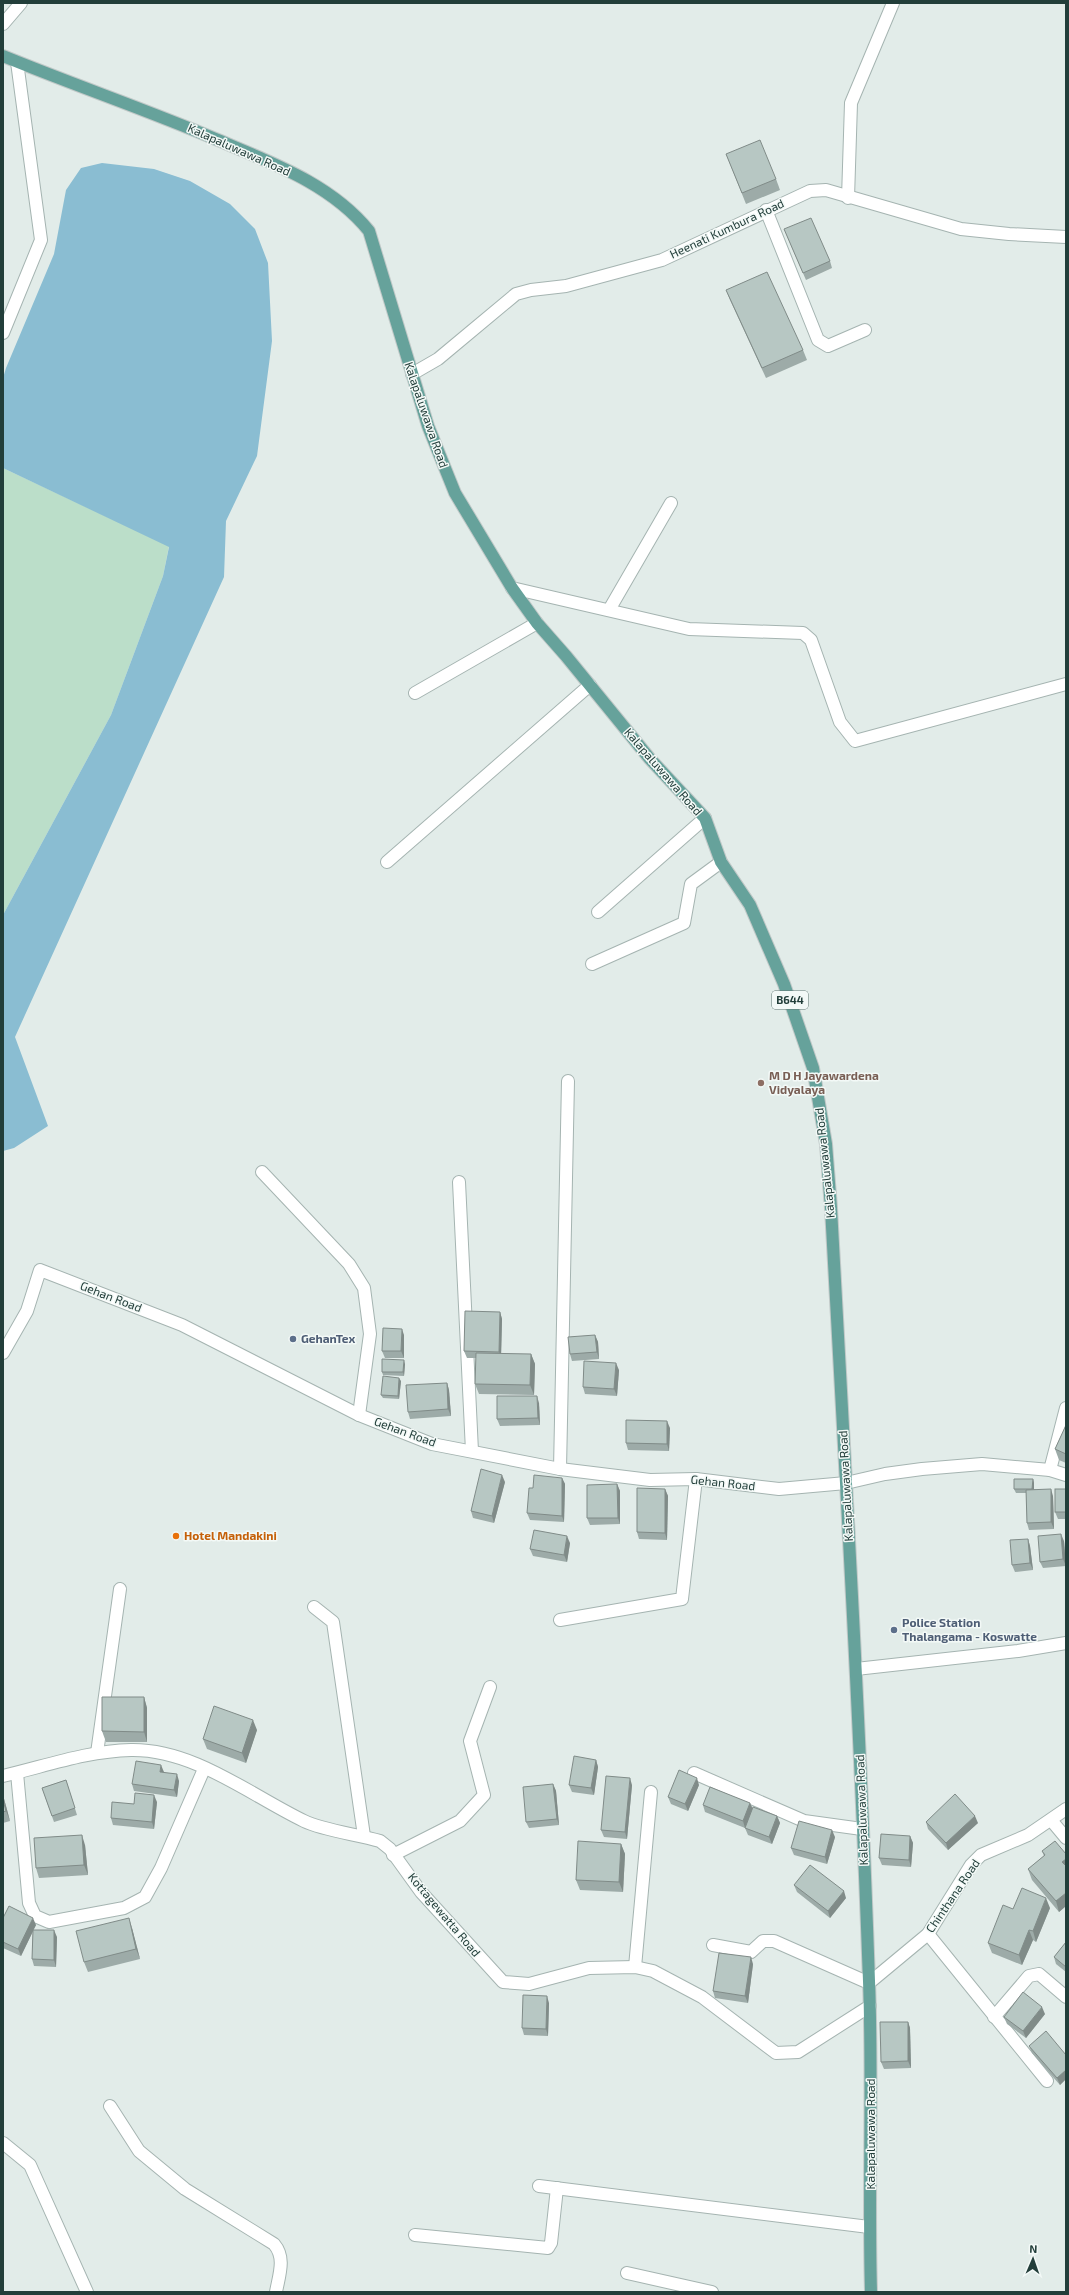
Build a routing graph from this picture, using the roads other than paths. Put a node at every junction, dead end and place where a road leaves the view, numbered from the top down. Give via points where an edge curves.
1 (21, 3) edge
2 (893, 3) edge
3 (3, 24) edge
4 (3, 56) edge
5 (17, 62) junction
6 (848, 198) junction
7 (766, 210) junction
8 (1066, 237) edge
9 (865, 330) dead end
10 (3, 333) edge
11 (412, 374) junction
12 (670, 503) dead end
13 (512, 588) junction
14 (609, 610) junction
15 (537, 623) junction
16 (1066, 684) edge
17 (590, 685) junction
18 (415, 693) dead end
19 (704, 818) junction
20 (387, 862) dead end
21 (721, 862) junction
22 (598, 912) dead end
23 (592, 964) dead end
24 (568, 1081) dead end
25 (262, 1172) dead end
26 (459, 1182) dead end
27 (3, 1353) edge
28 (1066, 1408) edge
29 (360, 1415) junction
30 (472, 1450) junction
31 (560, 1469) junction
32 (1050, 1470) junction
33 (1066, 1476) edge
34 (696, 1479) junction
35 (846, 1483) junction
36 (120, 1589) dead end
37 (314, 1606) dead end
38 (560, 1620) dead end
39 (1066, 1643) edge
40 (856, 1669) junction
41 (490, 1687) dead end
42 (97, 1753) junction
43 (204, 1769) junction
44 (17, 1773) junction
45 (694, 1773) dead end
46 (3, 1776) edge
47 (651, 1792) dead end
48 (1066, 1809) edge
49 (1051, 1820) junction
50 (862, 1829) junction
51 (364, 1836) junction
52 (1066, 1838) edge
53 (394, 1855) junction
54 (928, 1934) junction
55 (713, 1945) dead end
56 (635, 1967) junction
57 (869, 1983) junction
58 (1066, 1997) edge
59 (870, 2006) junction
60 (994, 2017) junction
61 (1047, 2081) dead end
62 (110, 2106) dead end
63 (3, 2143) edge
64 (539, 2186) dead end
65 (557, 2188) junction
66 (869, 2227) junction
67 (415, 2235) dead end
68 (627, 2273) dead end
69 (87, 2292) edge
70 (276, 2292) edge
71 (712, 2292) edge
72 (871, 2292) edge

1 - 3 street
2 - 6 street via 851,104
4 - 5 main road, Kalapaluwawa Road / B644
5 - 10 street via 40,240
5 - 11 main road, Kalapaluwawa Road / B644 via 167,118 278,165 336,198 369,232
6 - 7 street, Heenati Kumbura Road via 826,190 810,191
6 - 8 street, Heenati Kumbura Road via 960,229
7 - 9 street via 818,340 828,346
7 - 11 street, Heenati Kumbura Road via 662,260 566,286 516,294 438,359
11 - 13 main road, Kalapaluwawa Road / B644 via 437,453 455,493
12 - 14 street
13 - 14 street
13 - 15 main road, Kalapaluwawa Road / B644
14 - 16 street via 689,629 803,633 811,640 840,722 855,741
15 - 17 main road, Kalapaluwawa Road / B644
15 - 18 street
17 - 19 main road, Kalapaluwawa Road / B644 via 650,760
17 - 20 street
19 - 21 main road, Kalapaluwawa Road / B644
19 - 22 street
21 - 23 street via 692,884 684,923
21 - 35 main road, Kalapaluwawa Road / B644 via 750,905 784,984 813,1068 826,1144
24 - 31 street
25 - 29 street via 349,1264 364,1288 370,1334
26 - 30 street
27 - 29 street, Gehan Road via 27,1311 40,1270 182,1324
28 - 32 street
29 - 30 street, Gehan Road via 432,1444
30 - 31 street, Gehan Road
31 - 34 street, Gehan Road via 650,1480
32 - 33 street, Gehan Road
32 - 35 street, Gehan Road via 982,1464 885,1474
34 - 35 street, Gehan Road via 779,1489
34 - 38 street via 682,1599
35 - 40 main road, Kalapaluwawa Road / B644
36 - 42 street
37 - 51 street via 333,1622
39 - 40 street via 1018,1651
40 - 50 main road, Kalapaluwawa Road / B644
41 - 53 street via 470,1741 484,1795 460,1821
42 - 43 street, Kottagewatta Road via 132,1750 157,1753
42 - 44 street, Kottagewatta Road
43 - 44 street via 161,1868 145,1897 124,1908 49,1922 35,1916 29,1903
43 - 51 street, Kottagewatta Road via 242,1786 305,1822
44 - 46 street, Kottagewatta Road
45 - 50 street via 804,1821
47 - 56 street
48 - 49 street, Chinthana Road
49 - 52 street
49 - 54 street, Chinthana Road via 1028,1835 981,1855 971,1865
50 - 57 main road, Kalapaluwawa Road / B644
51 - 53 street, Kottagewatta Road via 380,1841 390,1848
53 - 56 street, Kottagewatta Road via 421,1892 503,1982 529,1984 589,1968
54 - 57 street, Chinthana Road
54 - 60 street
55 - 57 street via 751,1952 763,1940 774,1941
56 - 59 street, Kottagewatta Road via 654,1971 702,1997 776,2053 798,2052
57 - 59 main road, Kalapaluwawa Road / B644
58 - 60 street via 1039,1974 1029,1976
59 - 66 main road, Kalapaluwawa Road / B644
60 - 61 street
62 - 70 street via 139,2151 185,2189 280,2251
63 - 69 street via 30,2164
64 - 65 street
65 - 66 street
65 - 67 street via 551,2243 548,2248
66 - 72 main road, Kalapaluwawa Road / B644
68 - 71 street

